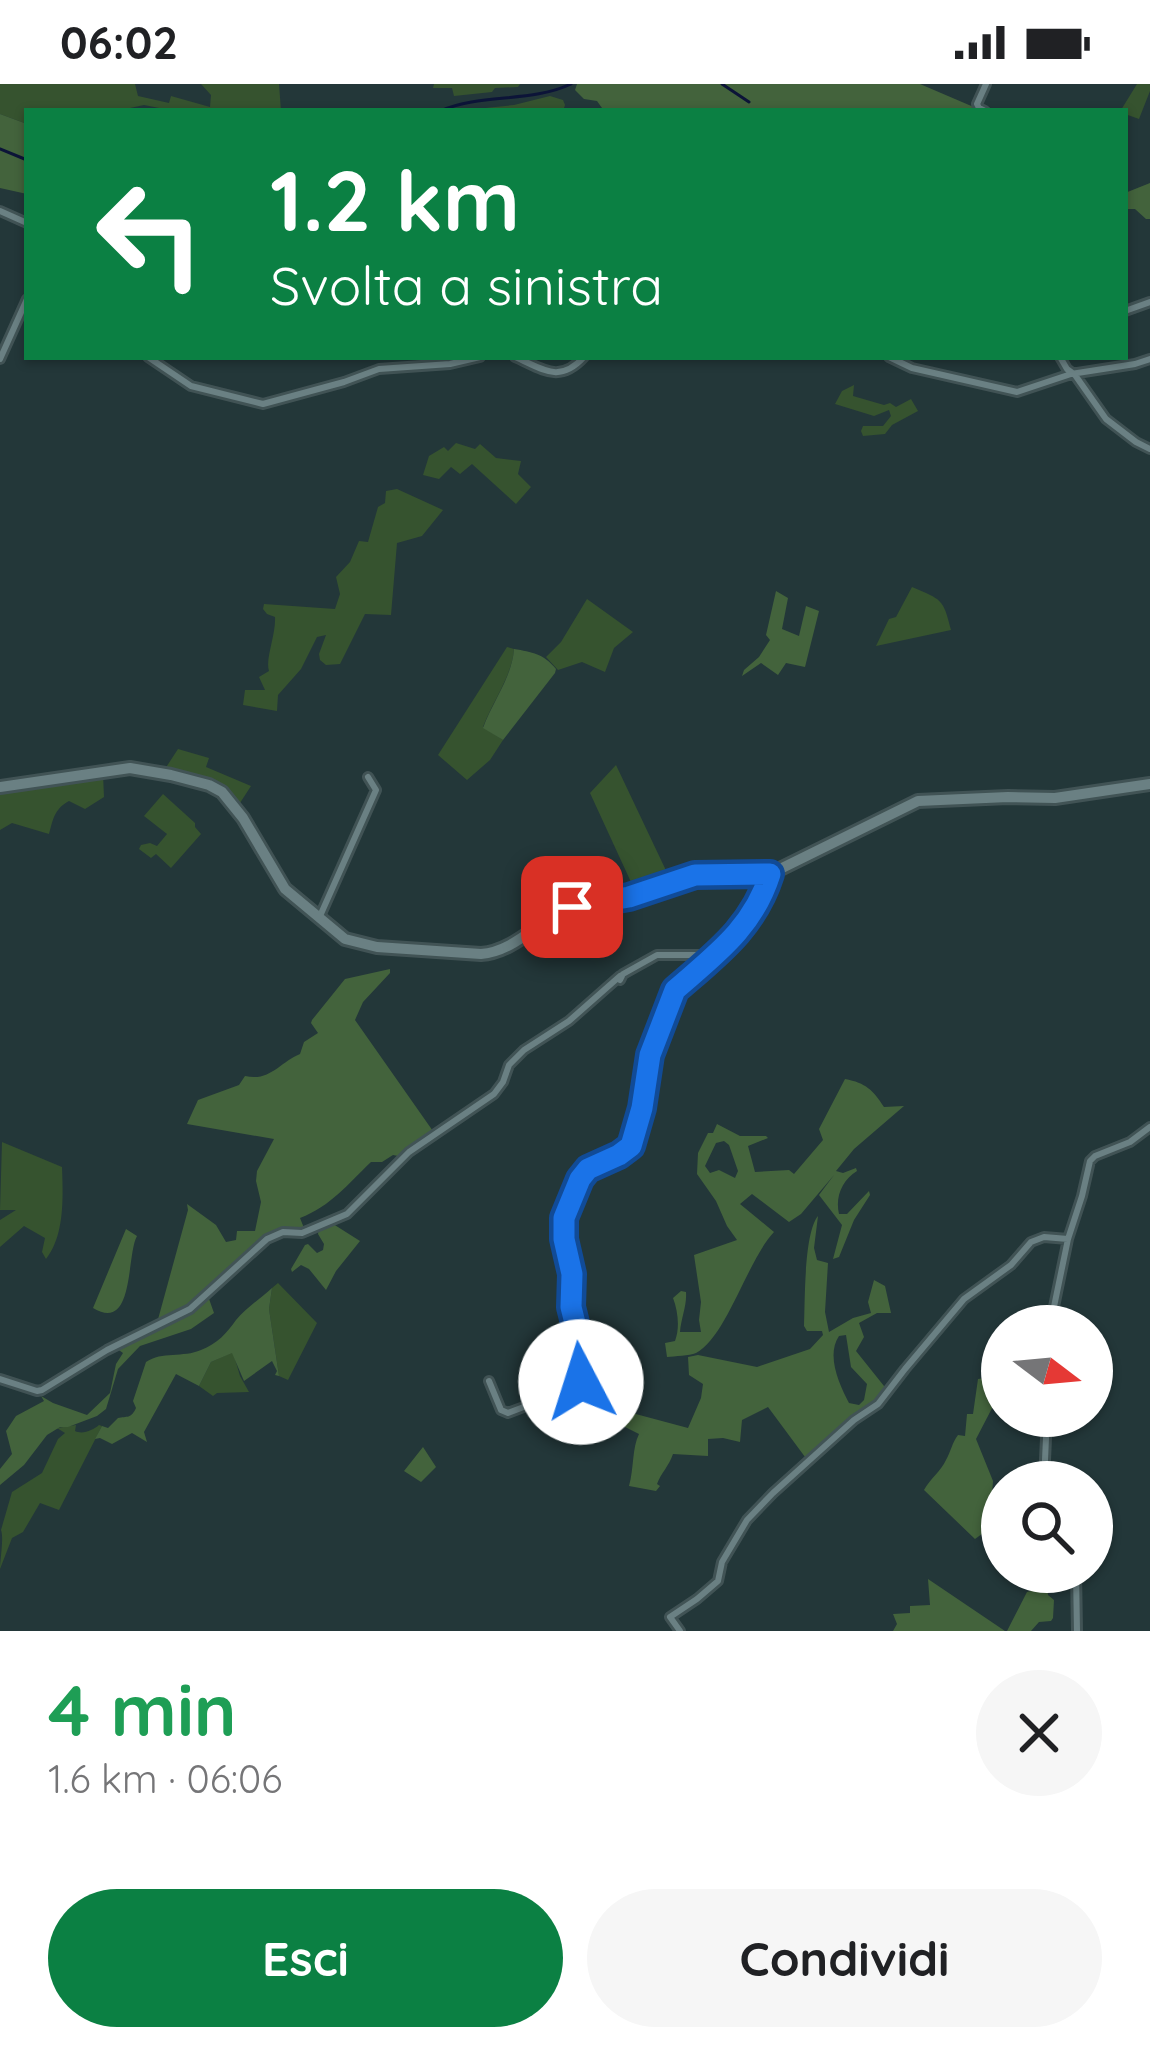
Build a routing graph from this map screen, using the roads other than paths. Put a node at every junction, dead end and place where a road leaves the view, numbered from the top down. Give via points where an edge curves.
1 (24, 306) edge
2 (0, 359) edge
3 (1150, 359) edge
4 (152, 360) edge
5 (467, 360) edge
6 (521, 360) edge
7 (581, 360) edge
8 (895, 360) edge
9 (1062, 360) edge
10 (404, 362) edge
11 (1071, 374) junction
12 (1150, 449) edge
13 (368, 777) dead end
14 (1150, 784) edge
15 (0, 787) edge
16 (770, 874) junction
17 (319, 920) junction
18 (715, 956) junction
19 (1150, 1127) edge
20 (1068, 1239) junction
21 (1054, 1305) edge
22 (0, 1379) edge
23 (489, 1381) dead end
24 (1076, 1593) edge
25 (680, 1631) edge
26 (1077, 1631) edge

1 - 2 street
3 - 11 street
4 - 10 street via 191,386 263,404
5 - 10 street
6 - 7 street via 557,373
8 - 11 street via 1011,391
9 - 11 street
11 - 12 street via 1113,426
13 - 17 street via 376,790
14 - 16 main road via 1055,798 918,801
15 - 17 main road via 140,768 215,788 285,889
16 - 17 main road via 695,875 576,905 490,953 364,946
16 - 18 street via 748,920
18 - 22 street via 661,954 620,978 524,1050 494,1094 409,1152 347,1214 267,1238 190,1309 42,1390
18 - 23 street via 669,1001 631,1146 588,1169 565,1213 582,1372 576,1403 508,1413
19 - 20 street via 1090,1161
20 - 21 street
20 - 25 street via 1031,1242 964,1299 878,1404 747,1520 718,1581 670,1617
24 - 26 street

